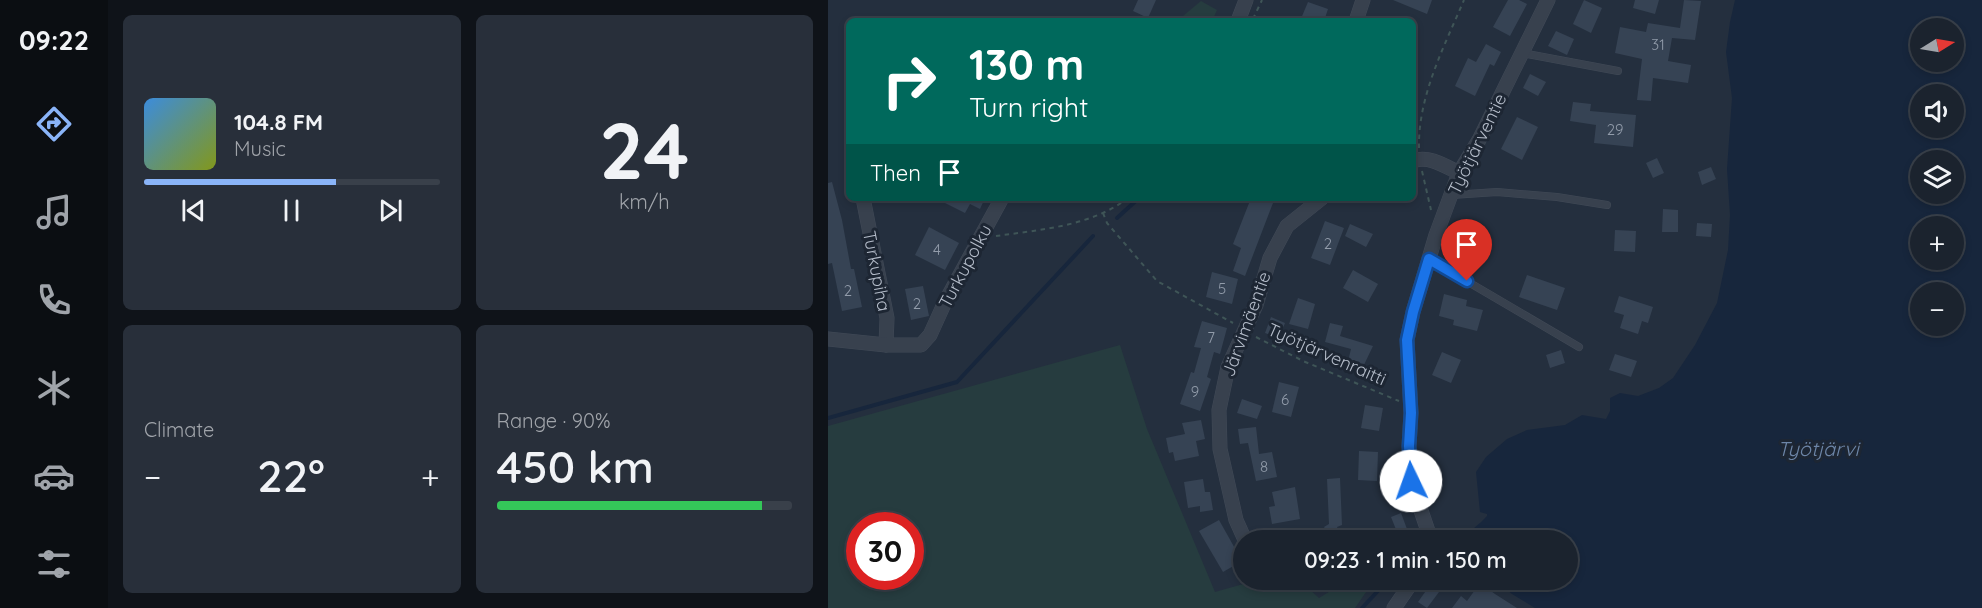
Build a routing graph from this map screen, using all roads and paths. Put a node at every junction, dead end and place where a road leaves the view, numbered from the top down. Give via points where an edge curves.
1 (1246, 0) edge
2 (1262, 0) edge
3 (1363, 0) edge
4 (1464, 0) edge
5 (1548, 0) edge
6 (1239, 18) edge
7 (1254, 18) edge
8 (1357, 18) edge
9 (1522, 53) junction
10 (1618, 71) dead end
11 (1416, 160) edge
12 (1459, 173) junction
13 (1451, 195) junction
14 (863, 201) edge
15 (1000, 201) edge
16 (1123, 201) edge
17 (1318, 201) edge
18 (1607, 205) dead end
19 (1103, 213) junction
20 (1431, 213) dead end
21 (993, 237) dead end
22 (1429, 259) junction
23 (1245, 331) junction
24 (828, 339) edge
25 (886, 345) junction
26 (1579, 347) dead end
27 (1406, 404) dead end
28 (1240, 530) edge
29 (1428, 530) edge
30 (1406, 590) edge
31 (1394, 608) edge

1 - 6 street
2 - 7 path
3 - 8 street
4 - 11 path via 1423,106
5 - 9 street, Työtjärventie
9 - 10 lane
9 - 12 street, Työtjärventie
11 - 12 street via 1438,162
11 - 20 path
12 - 13 street, Työtjärventie
13 - 18 lane via 1497,192
13 - 22 street, Työtjärventie
14 - 25 street, Turkupiha via 887,318
15 - 25 street, Turkupolku via 930,335 921,345
16 - 19 path
17 - 23 street, Järvimäentie via 1287,226 1270,258
19 - 21 path
19 - 23 path, Työtjärvenraitti via 1107,223 1157,281
22 - 26 lane
22 - 29 street, Työtjärventie via 1407,340 1411,481
23 - 27 path, Työtjärvenraitti via 1303,362
23 - 28 street, Järvimäentie via 1228,367 1219,410 1220,449
24 - 25 street
30 - 31 street

